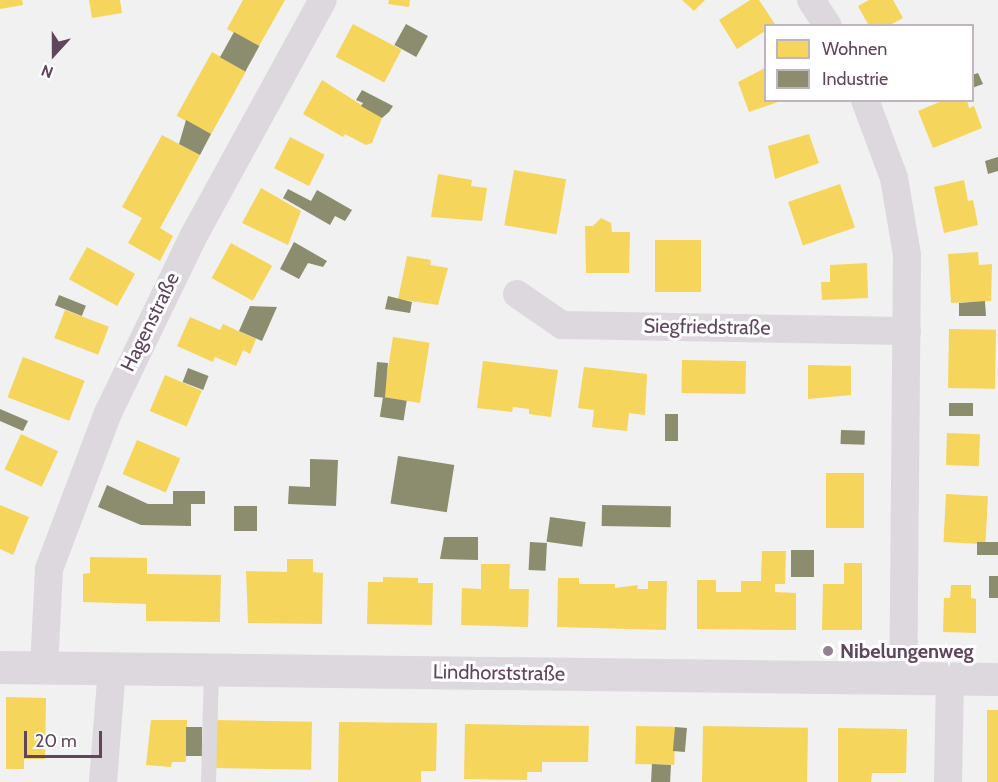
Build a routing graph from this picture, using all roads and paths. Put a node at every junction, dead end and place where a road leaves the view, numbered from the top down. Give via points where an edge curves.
1 (324, 0) edge
2 (811, 0) edge
3 (827, 24) edge
4 (867, 102) edge
5 (517, 294) dead end
6 (907, 331) junction
7 (0, 668) edge
8 (44, 668) junction
9 (112, 668) junction
10 (211, 669) junction
11 (998, 679) edge
12 (903, 680) junction
13 (950, 680) junction
14 (103, 782) edge
15 (208, 782) edge
16 (948, 782) edge

1 - 8 street, Hagenstraße via 182,257 108,413 49,569
2 - 3 street
4 - 6 street via 894,178 907,255
5 - 6 street, Siegfriedstraße via 562,325
6 - 12 street
7 - 8 street, Lindhorststraße
8 - 9 street, Lindhorststraße
9 - 10 street, Lindhorststraße
9 - 14 street
10 - 12 street, Lindhorststraße
10 - 15 lane
11 - 13 street, Lindhorststraße
12 - 13 street, Lindhorststraße
13 - 16 street

